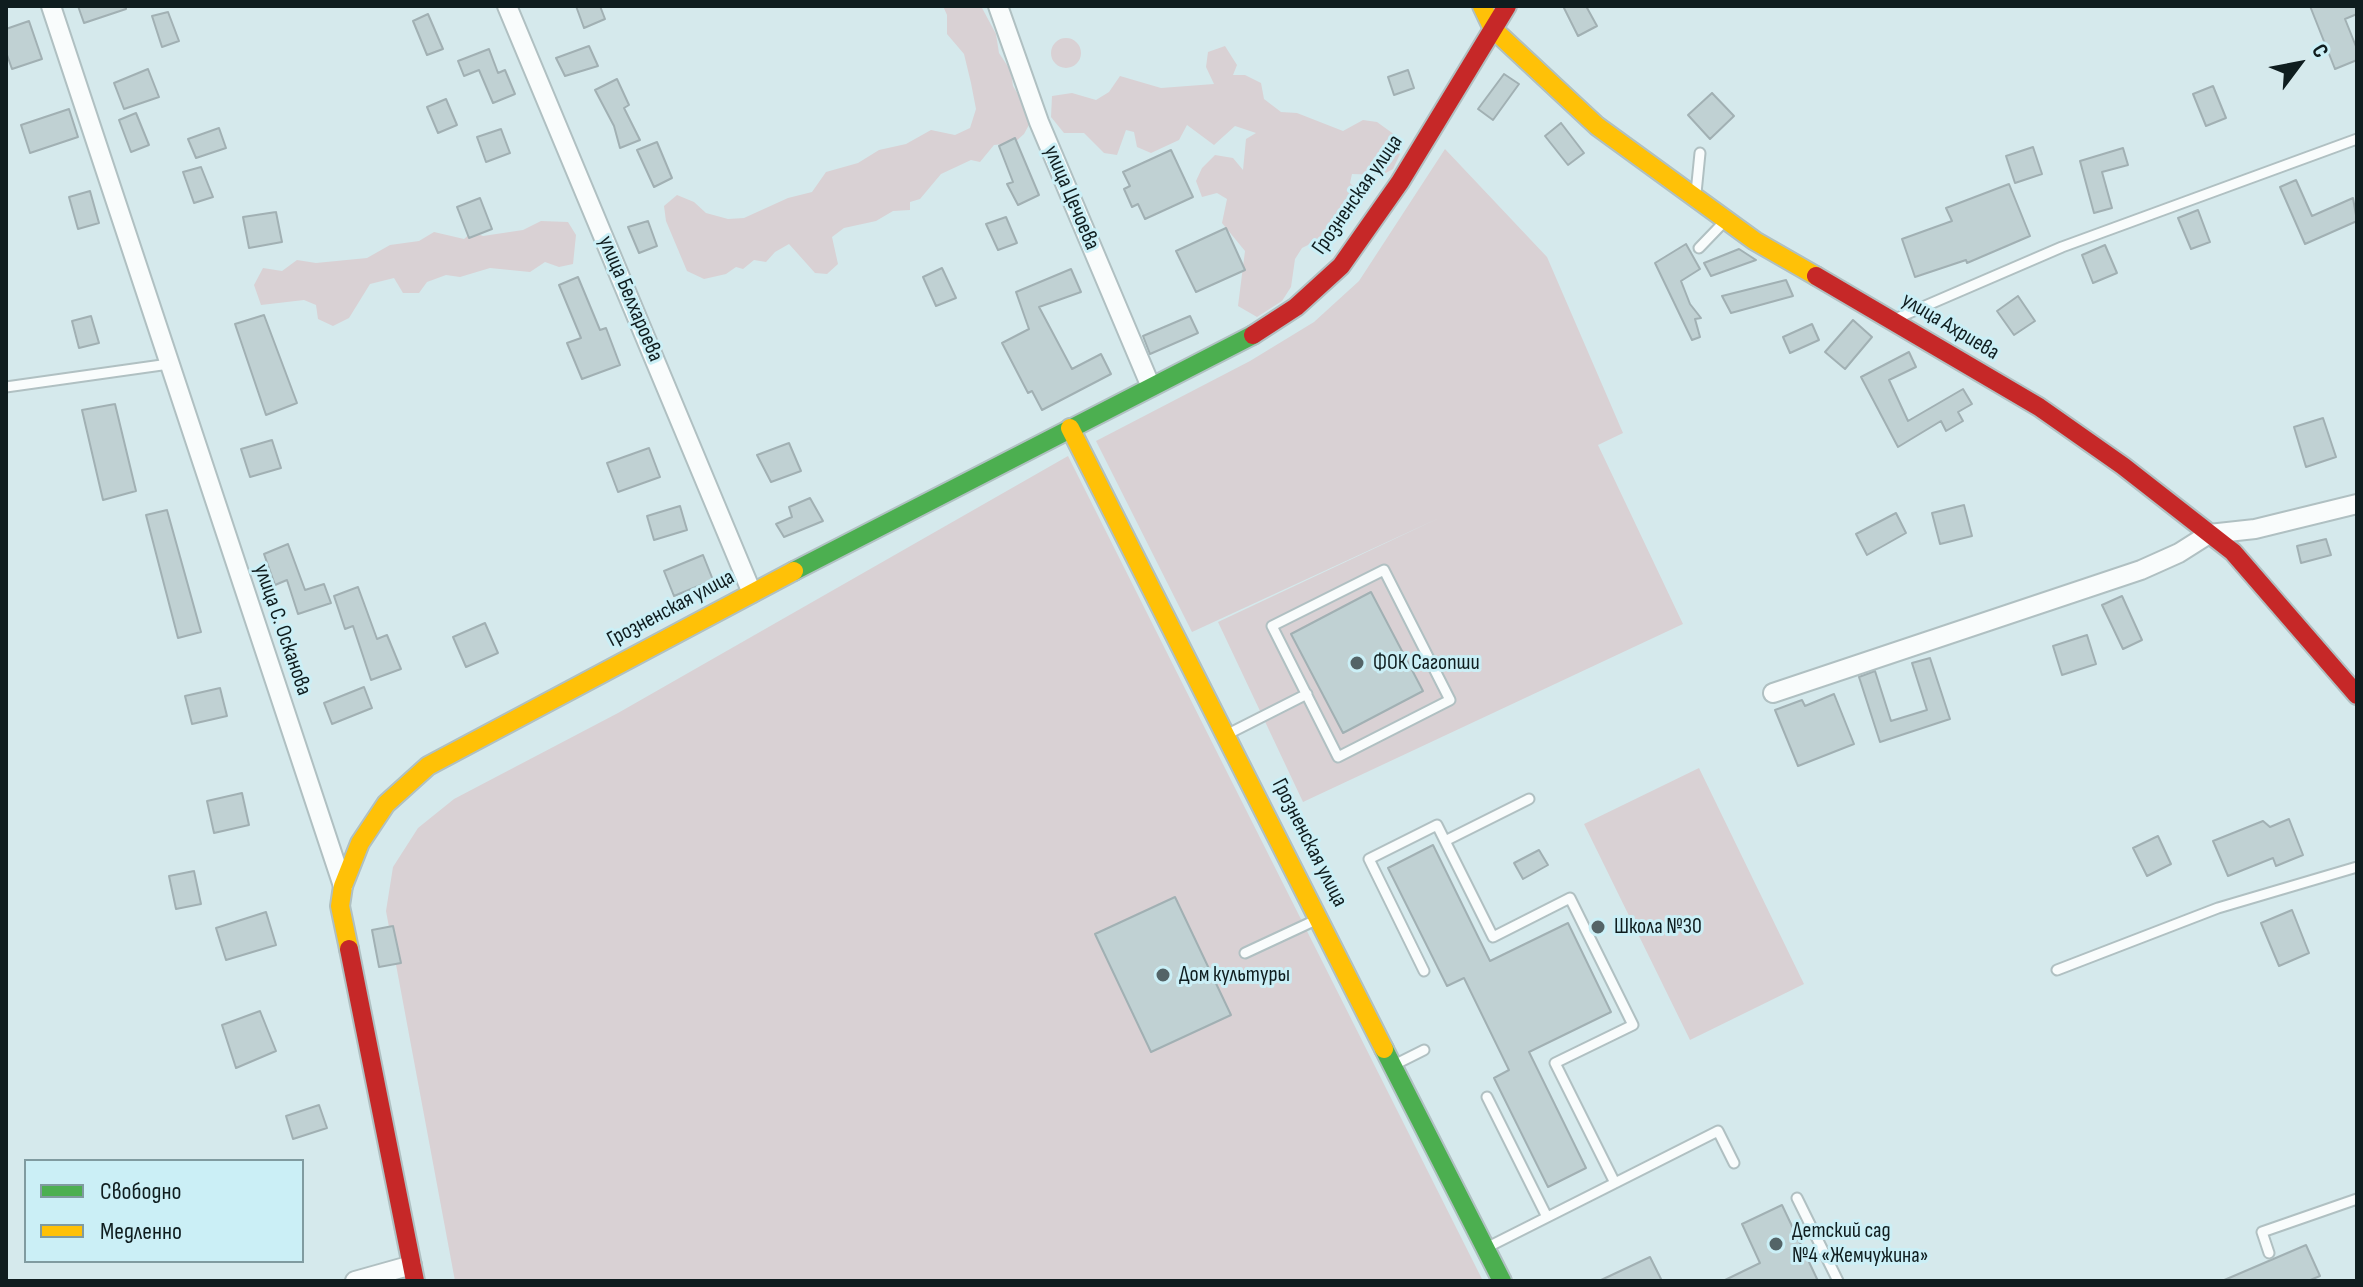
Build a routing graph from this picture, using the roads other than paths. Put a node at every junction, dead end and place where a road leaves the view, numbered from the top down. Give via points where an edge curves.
1 (51, 6) edge
2 (507, 6) edge
3 (998, 6) edge
4 (1482, 6) edge
5 (1507, 6) edge
6 (1493, 29) junction
7 (2357, 139) edge
8 (1700, 153) dead end
9 (1695, 197) junction
10 (1726, 220) junction
11 (1699, 248) dead end
12 (1892, 320) junction
13 (169, 364) junction
14 (6, 387) edge
15 (1151, 387) junction
16 (1070, 428) junction
17 (2357, 504) edge
18 (2209, 534) junction
19 (752, 593) junction
20 (1773, 693) dead end
21 (1307, 694) junction
22 (2357, 695) edge
23 (1227, 734) junction
24 (1529, 799) dead end
25 (1445, 841) junction
26 (2357, 867) edge
27 (343, 886) junction
28 (1321, 918) junction
29 (1245, 953) dead end
30 (2057, 970) dead end
31 (1424, 971) dead end
32 (1424, 1050) dead end
33 (1393, 1066) junction
34 (1487, 1097) dead end
35 (1734, 1163) dead end
36 (1615, 1183) junction
37 (1797, 1198) dead end
38 (2357, 1199) edge
39 (1547, 1217) junction
40 (1485, 1248) junction
41 (2269, 1253) dead end
42 (413, 1273) edge
43 (355, 1281) edge
44 (1502, 1281) edge
45 (1838, 1281) edge

1 - 13 street, улица С. Осканова
2 - 19 street, улица Белхароева
3 - 15 street, улица Цечоева via 1039,122
4 - 6 street
5 - 6 street, Грозненская улица
6 - 9 street, улица Ахриева via 1597,126
6 - 15 street, Грозненская улица via 1400,182 1341,266 1296,307 1246,339
7 - 12 lane via 2062,247
8 - 9 lane
9 - 10 street, улица Ахриева
10 - 11 lane
10 - 12 street, улица Ахриева
12 - 18 street, улица Ахриева via 2039,407
13 - 14 lane
13 - 27 street, улица С. Осканова
15 - 16 street, Грозненская улица
16 - 19 street, Грозненская улица
16 - 23 street, Грозненская улица
17 - 18 street via 2255,529
18 - 20 street via 2141,570
18 - 22 street, улица Ахриева via 2290,612
19 - 27 street, Грозненская улица via 428,766 386,804 360,843
21 - 21 lane via 1272,626 1384,570 1450,700 1338,757
21 - 23 lane
23 - 28 street, Грозненская улица
24 - 25 lane
25 - 31 lane via 1437,825 1369,859
25 - 36 lane via 1493,937 1570,898 1619,996 1633,1025 1555,1063
26 - 30 lane via 2218,908
27 - 42 street, улица С. Осканова via 340,906 348,958
28 - 29 lane
28 - 33 street, Грозненская улица
32 - 33 lane
33 - 40 street, Грозненская улица
34 - 39 lane
35 - 36 lane via 1718,1131
36 - 39 lane
37 - 45 lane
38 - 41 lane via 2262,1232
39 - 40 lane
40 - 44 street, Грозненская улица
42 - 43 street

